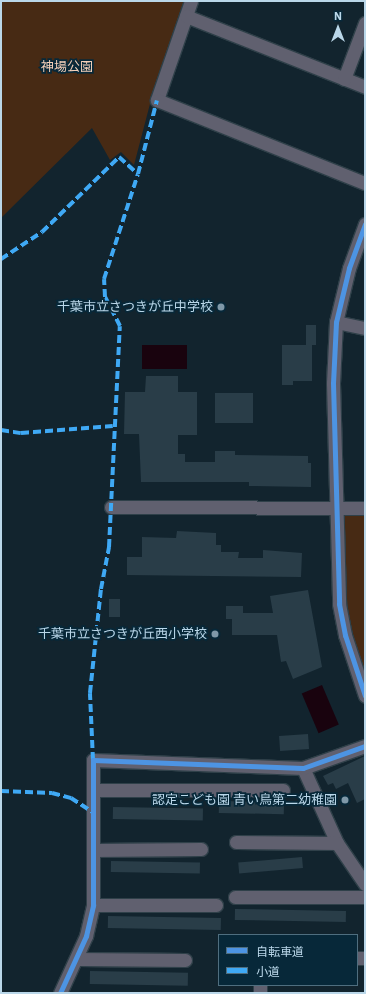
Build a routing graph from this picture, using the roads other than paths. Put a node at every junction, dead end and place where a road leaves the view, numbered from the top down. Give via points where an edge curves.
1 (191, 1) edge
2 (186, 16) junction
3 (365, 22) edge
4 (344, 79) junction
5 (365, 87) edge
6 (365, 183) edge
7 (365, 224) edge
8 (336, 322) junction
9 (365, 328) edge
10 (111, 507) dead end
11 (338, 508) junction
12 (365, 508) edge
13 (365, 696) edge
14 (365, 746) edge
15 (303, 768) junction
16 (94, 790) junction
17 (284, 790) dead end
18 (236, 842) dead end
19 (337, 843) junction
20 (200, 849) dead end
21 (94, 850) junction
22 (365, 884) edge
23 (235, 897) dead end
24 (365, 897) edge
25 (93, 904) junction
26 (216, 905) dead end
27 (78, 958) junction
28 (185, 960) dead end
29 (60, 993) edge

1 - 2 street
2 - 4 street
2 - 6 street via 157,100
3 - 4 street
4 - 5 street
7 - 8 street via 349,268
8 - 9 street
8 - 11 street via 333,383
10 - 11 street
11 - 12 street
11 - 13 street via 339,604 345,635
14 - 15 street
15 - 16 street via 93,760
15 - 19 street
16 - 17 street
16 - 21 street
18 - 19 street
19 - 22 street
20 - 21 street
21 - 25 street
23 - 24 street
25 - 26 street
25 - 27 street
27 - 28 street
27 - 29 street

